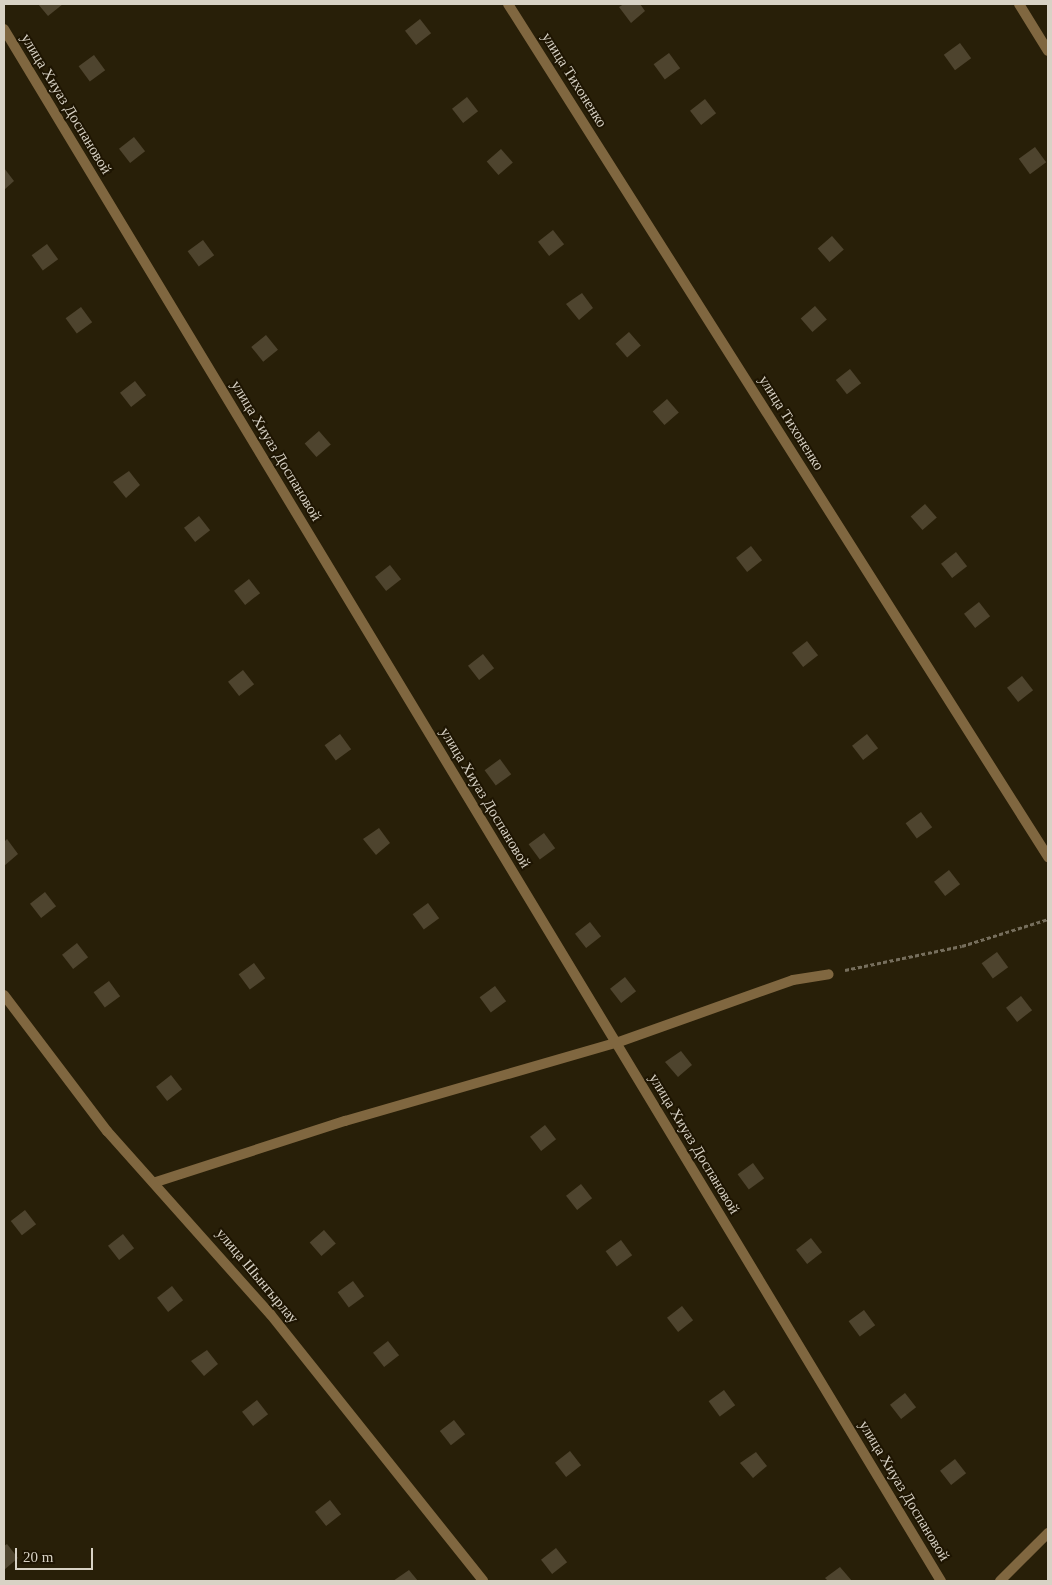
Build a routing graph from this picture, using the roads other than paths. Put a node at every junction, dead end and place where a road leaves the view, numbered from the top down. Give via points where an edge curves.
1 (508, 4) edge
2 (1019, 4) edge
3 (4, 29) edge
4 (1048, 51) edge
5 (1048, 857) edge
6 (829, 974) road end
7 (4, 995) edge
8 (616, 1043) junction
9 (156, 1182) junction
10 (1048, 1533) edge
11 (483, 1581) edge
12 (941, 1581) edge
13 (1000, 1581) edge

1 - 5 street, улица Тихоненко
2 - 4 street
3 - 8 street, улица Хиуаз Доспановой
6 - 8 street via 793,980
7 - 9 street, улица Шынгырлау via 107,1131
8 - 9 street via 345,1121
8 - 12 street, улица Хиуаз Доспановой
9 - 11 street, улица Шынгырлау via 271,1315
10 - 13 street

